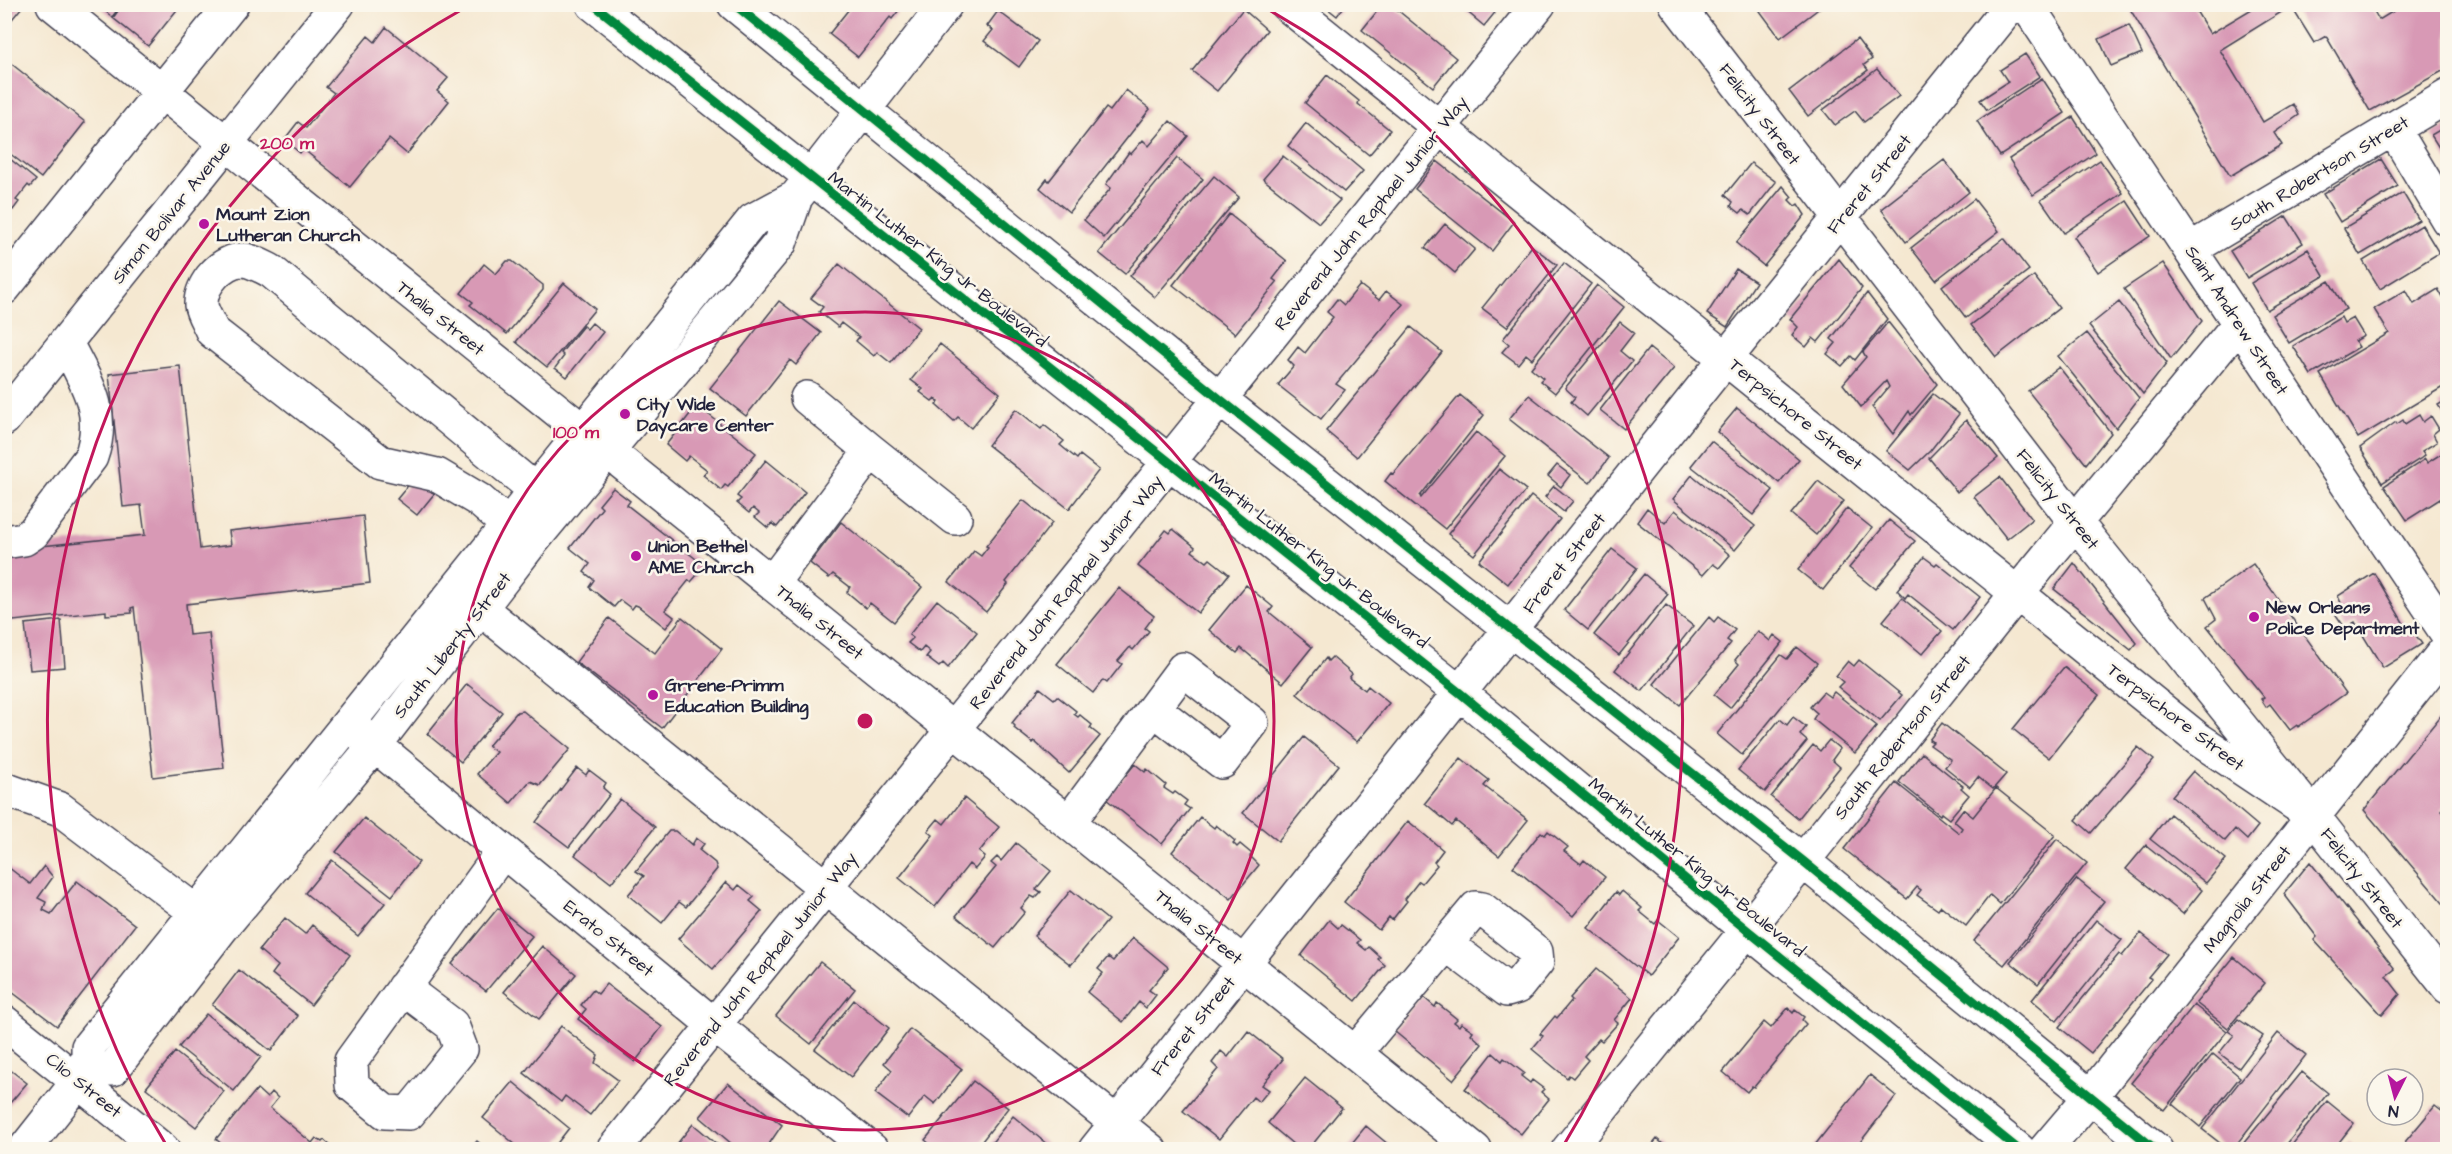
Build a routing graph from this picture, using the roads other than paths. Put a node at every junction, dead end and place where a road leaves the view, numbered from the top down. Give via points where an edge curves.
1 (53, 4) edge
2 (232, 4) edge
3 (338, 4) edge
4 (593, 4) edge
5 (734, 4) edge
6 (946, 4) edge
7 (1286, 4) edge
8 (1539, 4) edge
9 (1676, 4) edge
10 (2012, 4) edge
11 (2026, 4) edge
12 (162, 92) junction
13 (2448, 96) edge
14 (862, 109) junction
15 (1440, 128) junction
16 (2393, 128) junction
17 (225, 144) junction
18 (803, 188) junction
19 (1840, 219) junction
20 (2448, 220) edge
21 (2191, 249) junction
22 (4, 288) edge
23 (2238, 325) junction
24 (66, 343) junction
25 (1726, 358) junction
26 (807, 398) dead end
27 (1221, 400) junction
28 (4, 420) edge
29 (595, 441) junction
30 (872, 451) junction
31 (1170, 463) junction
32 (547, 500) junction
33 (955, 518) dead end
34 (2076, 523) junction
35 (518, 534) junction
36 (4, 542) edge
37 (772, 583) junction
38 (2018, 592) junction
39 (481, 609) junction
40 (1510, 631) junction
41 (2448, 635) edge
42 (2448, 647) edge
43 (1460, 693) junction
44 (1154, 709) dead end
45 (348, 723) junction
46 (954, 729) junction
47 (375, 745) junction
48 (4, 789) edge
49 (2313, 816) junction
50 (1069, 822) junction
51 (503, 851) junction
52 (1803, 861) junction
53 (826, 887) junction
54 (196, 912) junction
55 (1747, 930) junction
56 (1446, 944) dead end
57 (1244, 963) junction
58 (2448, 987) edge
59 (404, 988) dead end
60 (4, 1022) edge
61 (714, 1025) junction
62 (1355, 1053) junction
63 (83, 1075) junction
64 (2091, 1096) junction
65 (1116, 1122) junction
66 (867, 1148) edge
67 (24, 1149) edge
68 (163, 1149) edge
69 (613, 1149) edge
70 (1095, 1149) edge
71 (1150, 1149) edge
72 (1475, 1149) edge
73 (1568, 1149) edge
74 (2019, 1149) edge
75 (2045, 1149) edge
76 (2156, 1149) edge

1 - 12 street, Thalia Street
2 - 12 street
3 - 17 street, Simon Bolivar Avenue
4 - 18 street, Martin Luther King Jr Boulevard
5 - 14 street
6 - 14 street, South Liberty Street
7 - 15 street, Terpsichore Street
8 - 15 street, Reverend John Raphael Junior Way
9 - 19 street, Felicity Street
10 - 19 street, Freret Street
11 - 21 street, Saint Andrew Street
12 - 17 street, Thalia Street
12 - 22 street
13 - 16 street, South Robertson Street
14 - 18 street, South Liberty Street
14 - 27 street
15 - 25 street, Terpsichore Street
15 - 27 street, Reverend John Raphael Junior Way
16 - 20 street
16 - 21 street, South Robertson Street
17 - 24 street, Simon Bolivar Avenue
17 - 29 street, Thalia Street
18 - 29 street, South Liberty Street via 780,243
18 - 31 street, Martin Luther King Jr Boulevard
19 - 25 street, Freret Street
19 - 34 street, Felicity Street
21 - 23 street, Saint Andrew Street
23 - 34 street, South Robertson Street
23 - 41 street, Saint Andrew Street
24 - 28 street, Simon Bolivar Avenue
24 - 36 street via 92,392 98,422 96,443 91,457 33,533 24,539
25 - 38 street, Terpsichore Street
25 - 40 street, Freret Street
26 - 30 street
27 - 31 street, Reverend John Raphael Junior Way
27 - 40 street
29 - 32 street, South Liberty Street
29 - 37 street, Thalia Street
30 - 33 street
30 - 37 street
31 - 43 street, Martin Luther King Jr Boulevard
31 - 46 street, Reverend John Raphael Junior Way
32 - 35 street, South Liberty Street
32 - 35 street via 271,271 244,260 232,262 216,273 203,289 201,306 212,331 380,462 437,475 479,500
34 - 38 street, South Robertson Street
34 - 49 street, Felicity Street
35 - 39 street, South Liberty Street
35 - 45 street, South Liberty Street
37 - 46 street, Thalia Street
38 - 49 street, Terpsichore Street via 2198,739
38 - 52 street, South Robertson Street
39 - 47 street, South Liberty Street
39 - 53 street
40 - 43 street, Freret Street
40 - 52 street
42 - 49 street, Magnolia Street
43 - 55 street, Martin Luther King Jr Boulevard
43 - 57 street, Freret Street
44 - 50 street
45 - 47 street, Erato Street
45 - 54 street, South Liberty Street
46 - 50 street, Thalia Street
46 - 53 street, Reverend John Raphael Junior Way
47 - 51 street, Erato Street
47 - 63 street, South Liberty Street via 221,929 113,1069
48 - 54 street via 60,809
49 - 58 street, Felicity Street
49 - 64 street, Magnolia Street
50 - 57 street, Thalia Street
51 - 59 street
51 - 61 street, Erato Street
52 - 55 street, South Robertson Street
52 - 64 street
53 - 61 street, Reverend John Raphael Junior Way
53 - 65 street
54 - 63 street, South Liberty Street via 88,1047
55 - 73 street, South Robertson Street
55 - 74 street, Martin Luther King Jr Boulevard
56 - 62 street
57 - 62 street, Thalia Street
57 - 65 street, Freret Street
60 - 63 street, Clio Street
61 - 66 street, Erato Street
61 - 69 street, Reverend John Raphael Junior Way
62 - 72 street, Thalia Street
63 - 67 street, South Liberty Street
63 - 68 street, Clio Street
64 - 75 street, Magnolia Street
64 - 76 street
65 - 70 street, Freret Street
65 - 71 street

